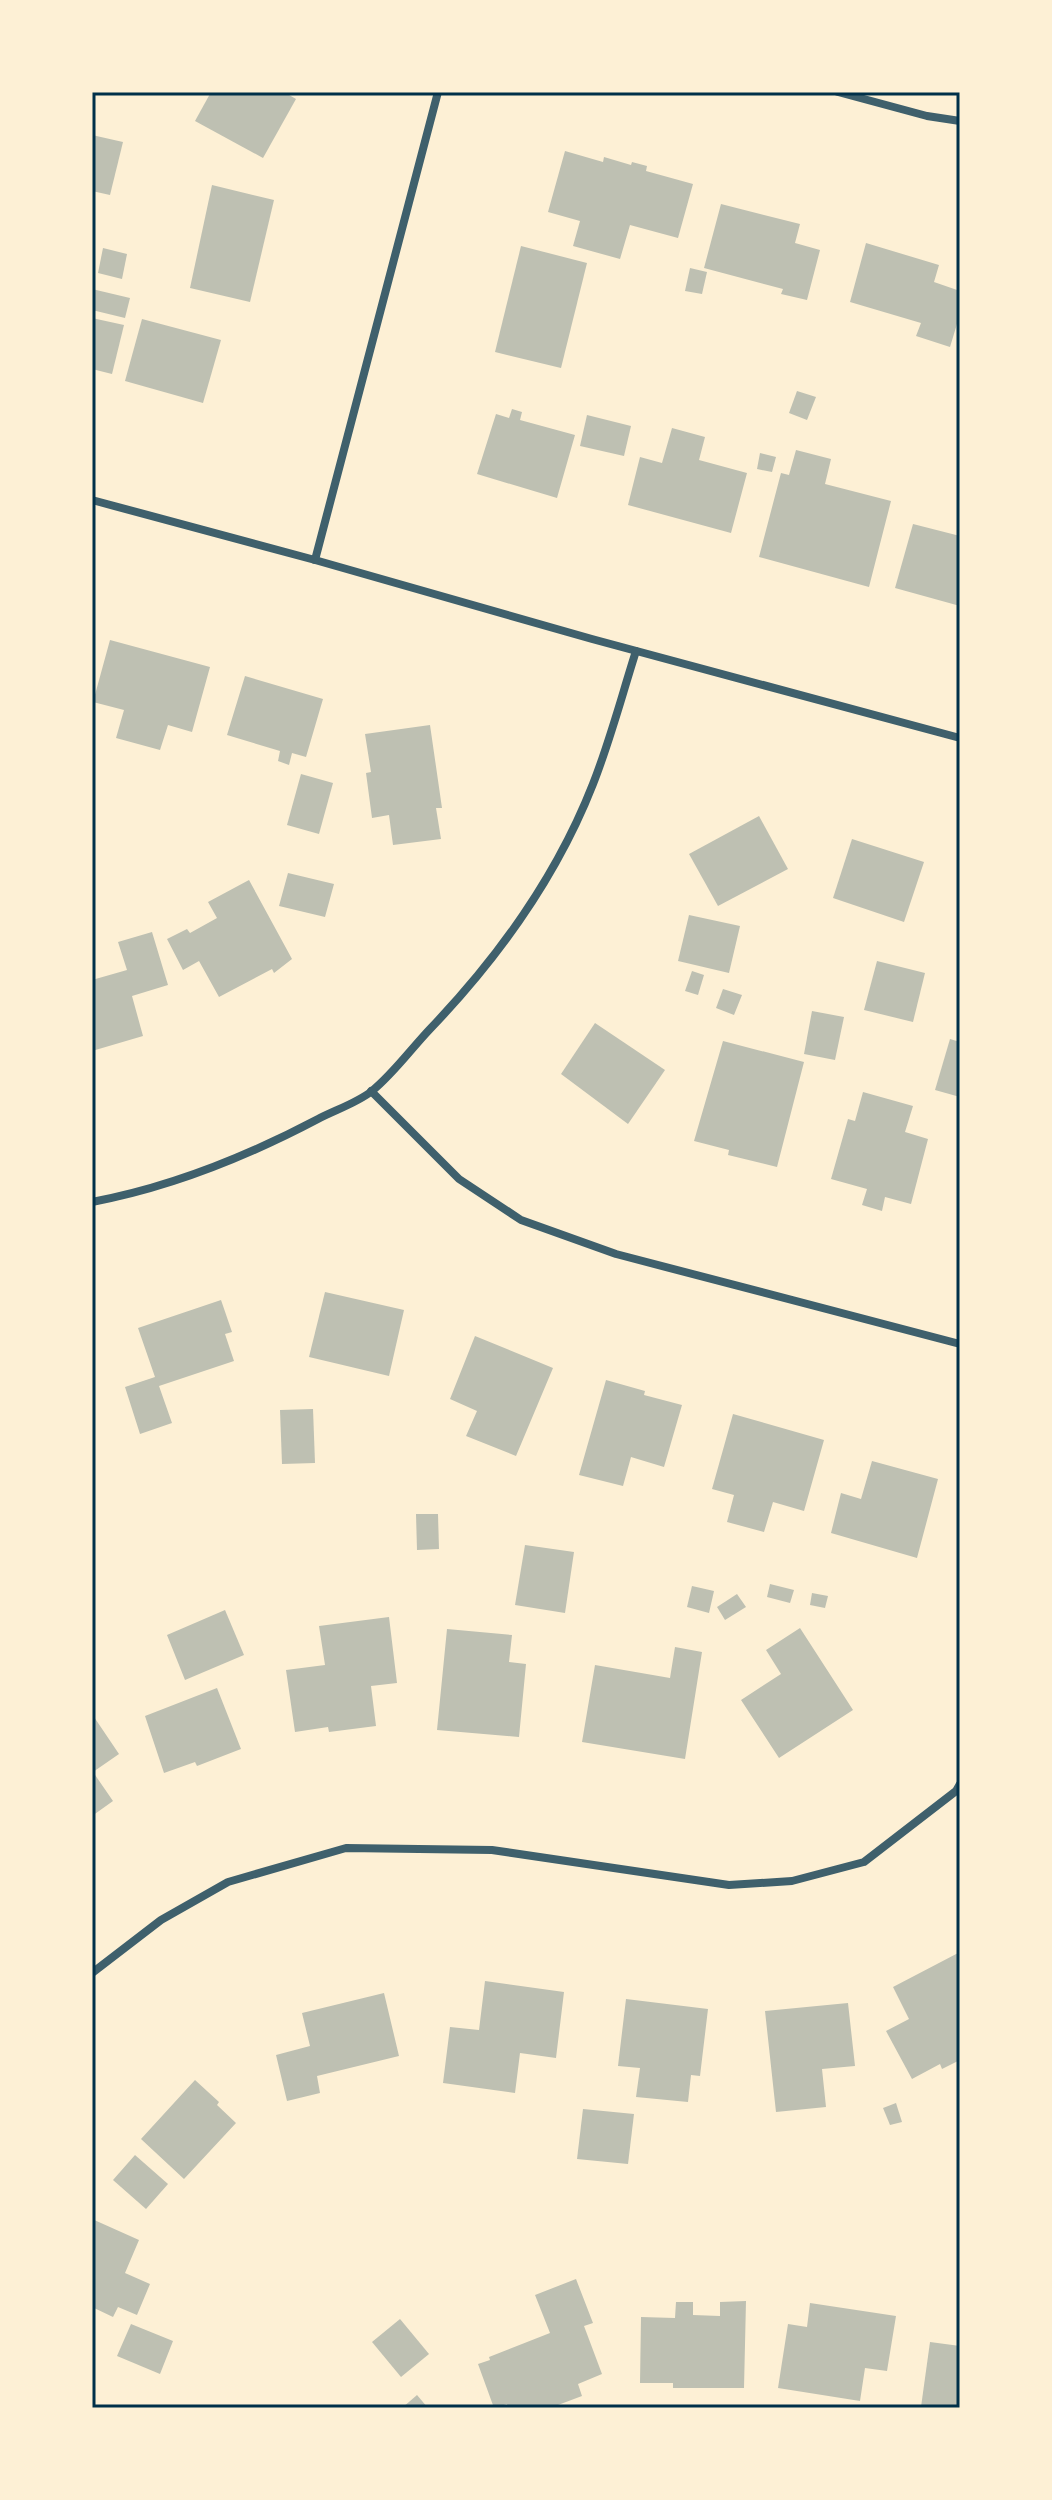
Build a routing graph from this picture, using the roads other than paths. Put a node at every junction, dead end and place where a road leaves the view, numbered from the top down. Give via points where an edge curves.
1 (438, 92) edge
2 (838, 92) edge
3 (960, 121) edge
4 (92, 500) edge
5 (315, 560) junction
6 (636, 651) junction
7 (960, 738) edge
8 (371, 1091) junction
9 (92, 1202) edge
10 (960, 1344) edge
11 (960, 1784) edge
12 (92, 1973) edge

1 - 5 street
2 - 3 street
4 - 5 street
5 - 6 street
6 - 7 street
6 - 8 street via 594,783 539,892 442,1017
8 - 9 street via 197,1175
8 - 10 street via 459,1179 521,1220 616,1254
11 - 12 street via 864,1862 792,1881 729,1885 492,1850 346,1848 228,1882 161,1920

